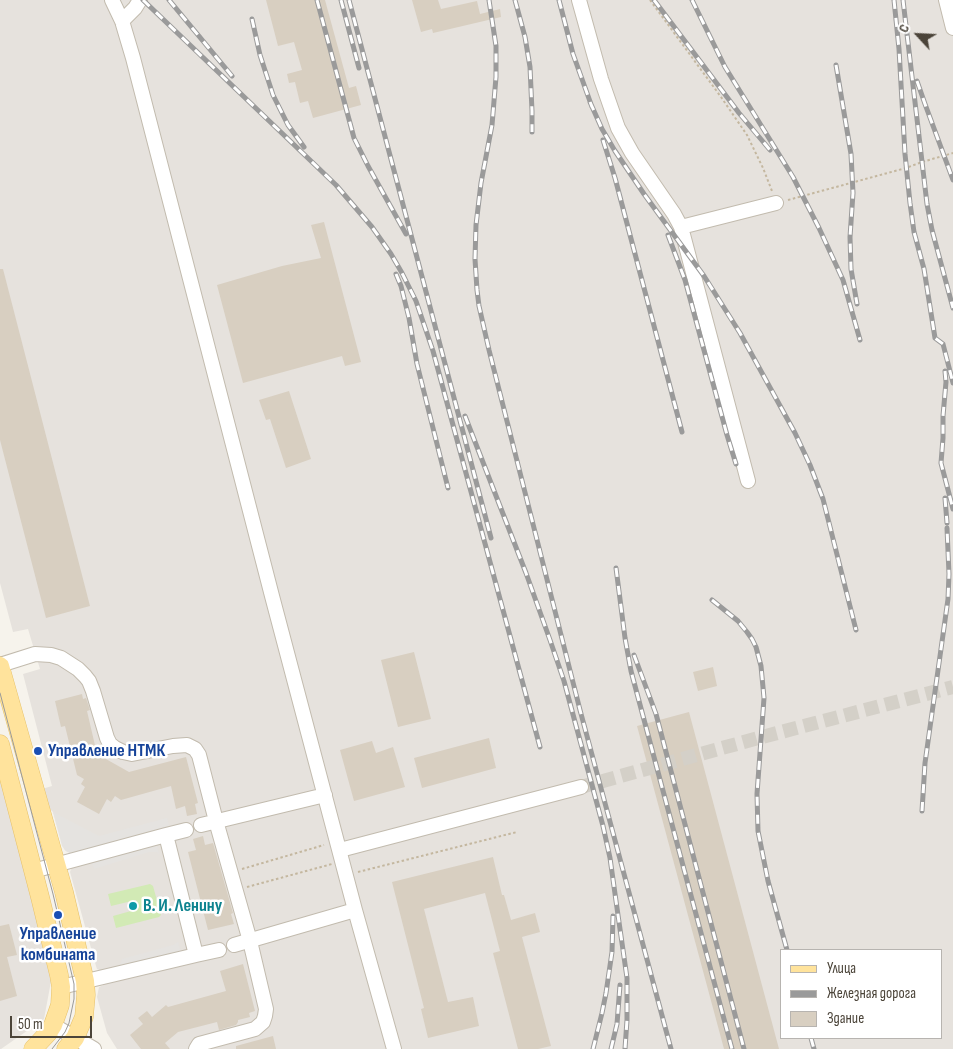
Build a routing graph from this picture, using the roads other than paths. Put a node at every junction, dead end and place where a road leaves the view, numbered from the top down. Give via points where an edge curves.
1 (112, 0) edge
2 (140, 0) edge
3 (579, 0) edge
4 (946, 0) edge
5 (122, 21) junction
6 (953, 28) edge
7 (776, 203) road end
8 (681, 227) junction
9 (748, 481) dead end
10 (0, 666) edge
11 (0, 744) edge
12 (581, 787) tunnel mouth
13 (325, 795) junction
14 (216, 821) junction
15 (202, 825) dead end
16 (186, 830) dead end
17 (166, 835) junction
18 (340, 850) junction
19 (56, 865) junction
20 (33, 871) junction
21 (355, 910) junction
22 (250, 941) junction
23 (234, 945) dead end
24 (219, 950) dead end
25 (196, 955) junction
26 (85, 981) junction
27 (61, 987) junction
28 (53, 1025) junction
29 (70, 1043) edge
30 (94, 1048) edge
31 (33, 1049) edge
32 (196, 1049) edge
33 (394, 1049) edge

1 - 5 lane
2 - 5 lane
3 - 8 lane via 618,128
4 - 6 lane
5 - 13 lane
7 - 8 lane
8 - 9 lane
10 - 14 lane via 42,653 70,664 88,681 107,738 122,752 132,754 187,745 195,749
10 - 19 main road
11 - 20 main road
12 - 18 lane
13 - 14 lane
13 - 18 lane
14 - 15 lane
14 - 22 lane
16 - 17 lane
17 - 19 lane
17 - 25 lane
18 - 21 lane
19 - 20 lane
19 - 26 main road
20 - 27 main road
21 - 22 lane
21 - 33 lane
22 - 23 lane
22 - 32 lane via 266,1016 260,1026 199,1044
24 - 25 lane
25 - 26 lane
26 - 27 lane
26 - 29 main road via 84,1017
27 - 28 main road via 60,1005
28 - 29 lane
28 - 31 main road
29 - 30 lane

